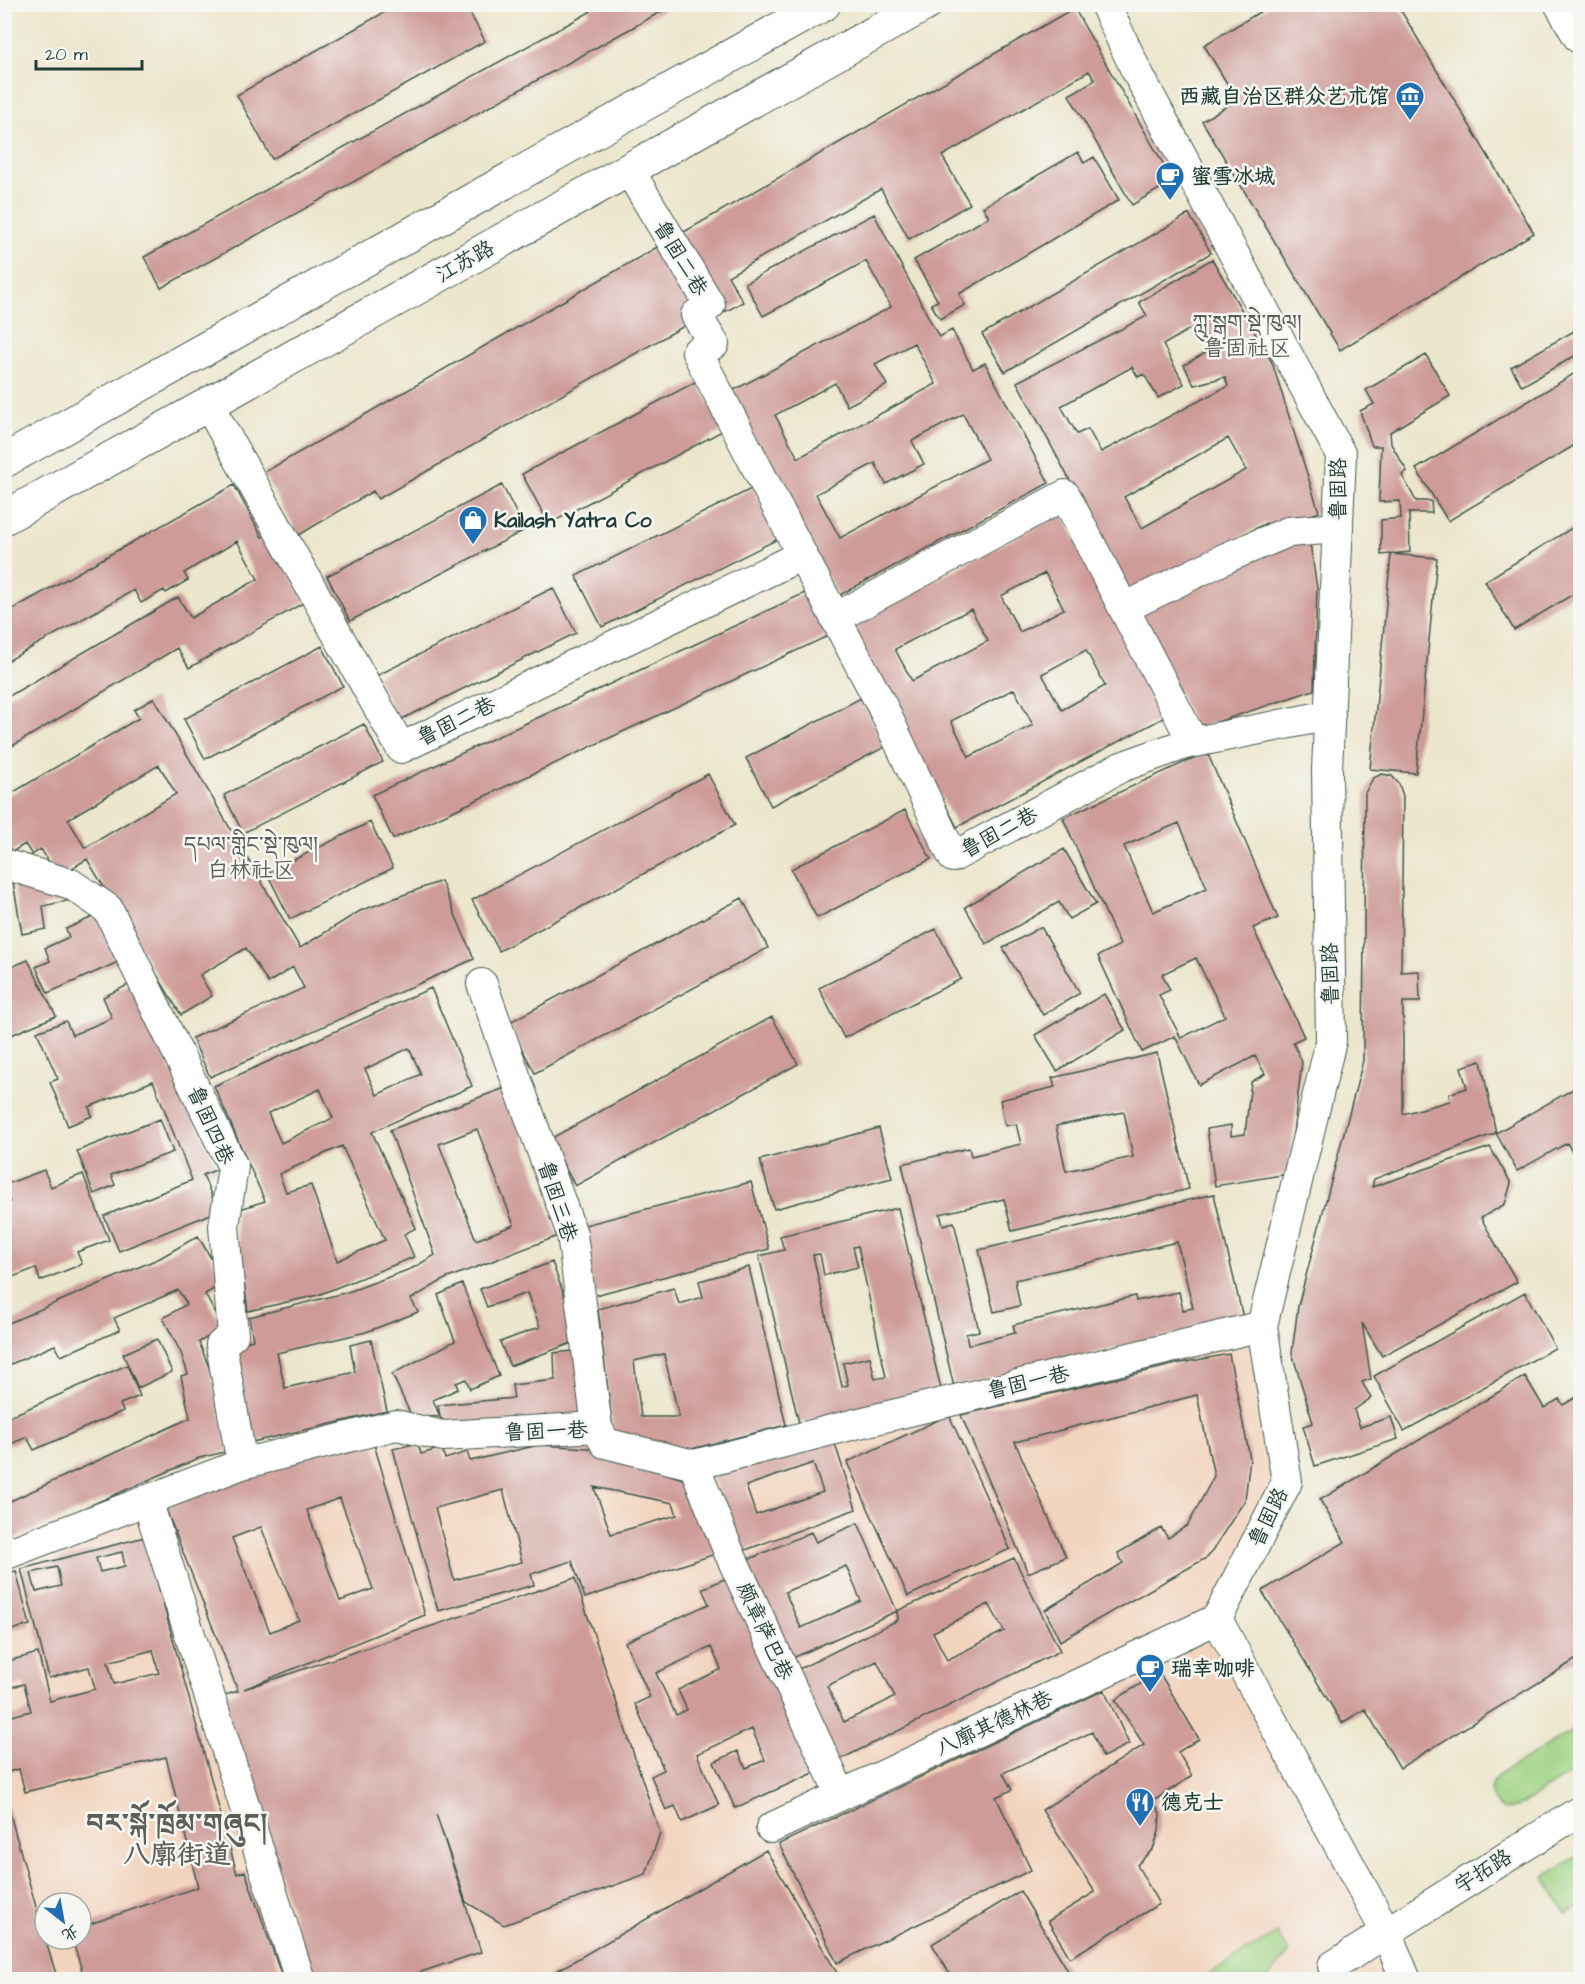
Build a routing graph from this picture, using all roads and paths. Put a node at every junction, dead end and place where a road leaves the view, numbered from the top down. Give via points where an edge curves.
1 (824, 4) edge
2 (926, 4) edge
3 (1105, 4) edge
4 (1561, 4) edge
5 (1581, 38) edge
6 (629, 170) junction
7 (208, 404) junction
8 (4, 460) edge
9 (4, 518) edge
10 (1338, 528) junction
11 (802, 555) junction
12 (1124, 608) junction
13 (844, 613) junction
14 (1330, 715) junction
15 (1193, 742) junction
16 (4, 864) edge
17 (482, 984) dead end
18 (1262, 1326) junction
19 (597, 1427) junction
20 (242, 1464) junction
21 (694, 1465) junction
22 (147, 1500) junction
23 (4, 1555) edge
24 (1217, 1619) junction
25 (841, 1795) junction
26 (1581, 1811) edge
27 (771, 1828) dead end
28 (1386, 1932) junction
29 (1333, 1966) dead end
30 (300, 1980) edge
31 (1406, 1980) edge

1 - 8 main road
2 - 6 main road, 江苏路
3 - 10 street, 鲁固路 via 1136,70 1341,455
4 - 5 main road
6 - 7 main road, 江苏路
6 - 11 street, 鲁固二巷 via 710,305 696,315 714,344 698,352
7 - 9 main road, 江苏路
7 - 11 street, 鲁固二巷 via 401,748
10 - 12 street via 1288,532
10 - 14 street, 鲁固路
11 - 13 street, 鲁固二巷
12 - 13 street via 1065,495
12 - 15 street
13 - 15 street, 鲁固二巷 via 882,706 953,857 1121,767
14 - 15 street, 鲁固二巷
14 - 18 street, 鲁固路 via 1327,770 1332,1041
16 - 20 street, 鲁固四巷 via 71,884 108,909 233,1167 224,1226 234,1335 221,1345
17 - 19 street, 鲁固三巷 via 572,1234
18 - 21 street, 鲁固一巷
18 - 24 street, 鲁固路 via 1287,1482
19 - 20 street, 鲁固一巷 via 443,1436 396,1425
19 - 21 street, 鲁固一巷 via 605,1443
20 - 22 street, 鲁固一巷
21 - 25 street, 颇章萨巴巷 via 728,1550
22 - 23 street, 鲁固一巷
22 - 30 street
24 - 25 street, 八廓其德林巷
24 - 28 street
25 - 27 street, 八廓其德林巷
26 - 28 street, 宇拓路
28 - 29 street, 宇拓路
28 - 31 street

